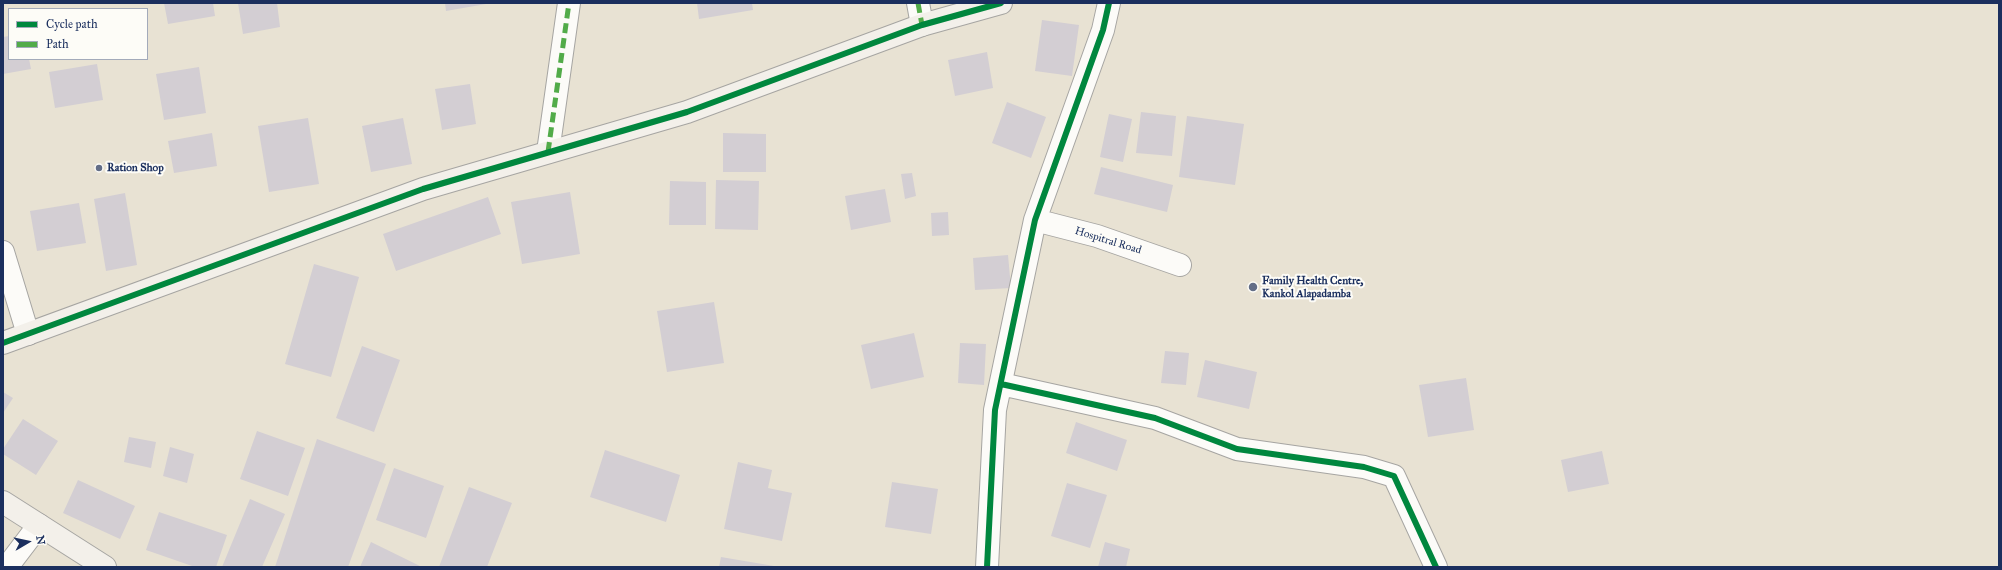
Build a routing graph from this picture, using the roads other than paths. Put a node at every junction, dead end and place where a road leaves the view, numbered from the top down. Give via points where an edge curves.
1 (569, 3) edge
2 (918, 3) edge
3 (1001, 3) edge
4 (1109, 3) edge
5 (922, 25) junction
6 (548, 152) junction
7 (1035, 220) junction
8 (3, 252) edge
9 (1180, 265) dead end
10 (28, 334) junction
11 (3, 343) edge
12 (1001, 384) junction
13 (3, 502) edge
14 (38, 525) junction
15 (7, 567) edge
16 (105, 567) edge
17 (987, 567) edge
18 (1436, 567) edge

1 - 6 street
2 - 5 street
3 - 5 street
4 - 7 street via 1104,30
5 - 6 street via 687,112
6 - 10 street via 422,189
7 - 9 street, Hospitral Road via 1097,236
7 - 12 street
8 - 10 street
10 - 11 street
12 - 17 street via 995,410
12 - 18 street via 1155,418 1237,449 1364,467 1394,476
13 - 14 street
14 - 15 street
14 - 16 street

